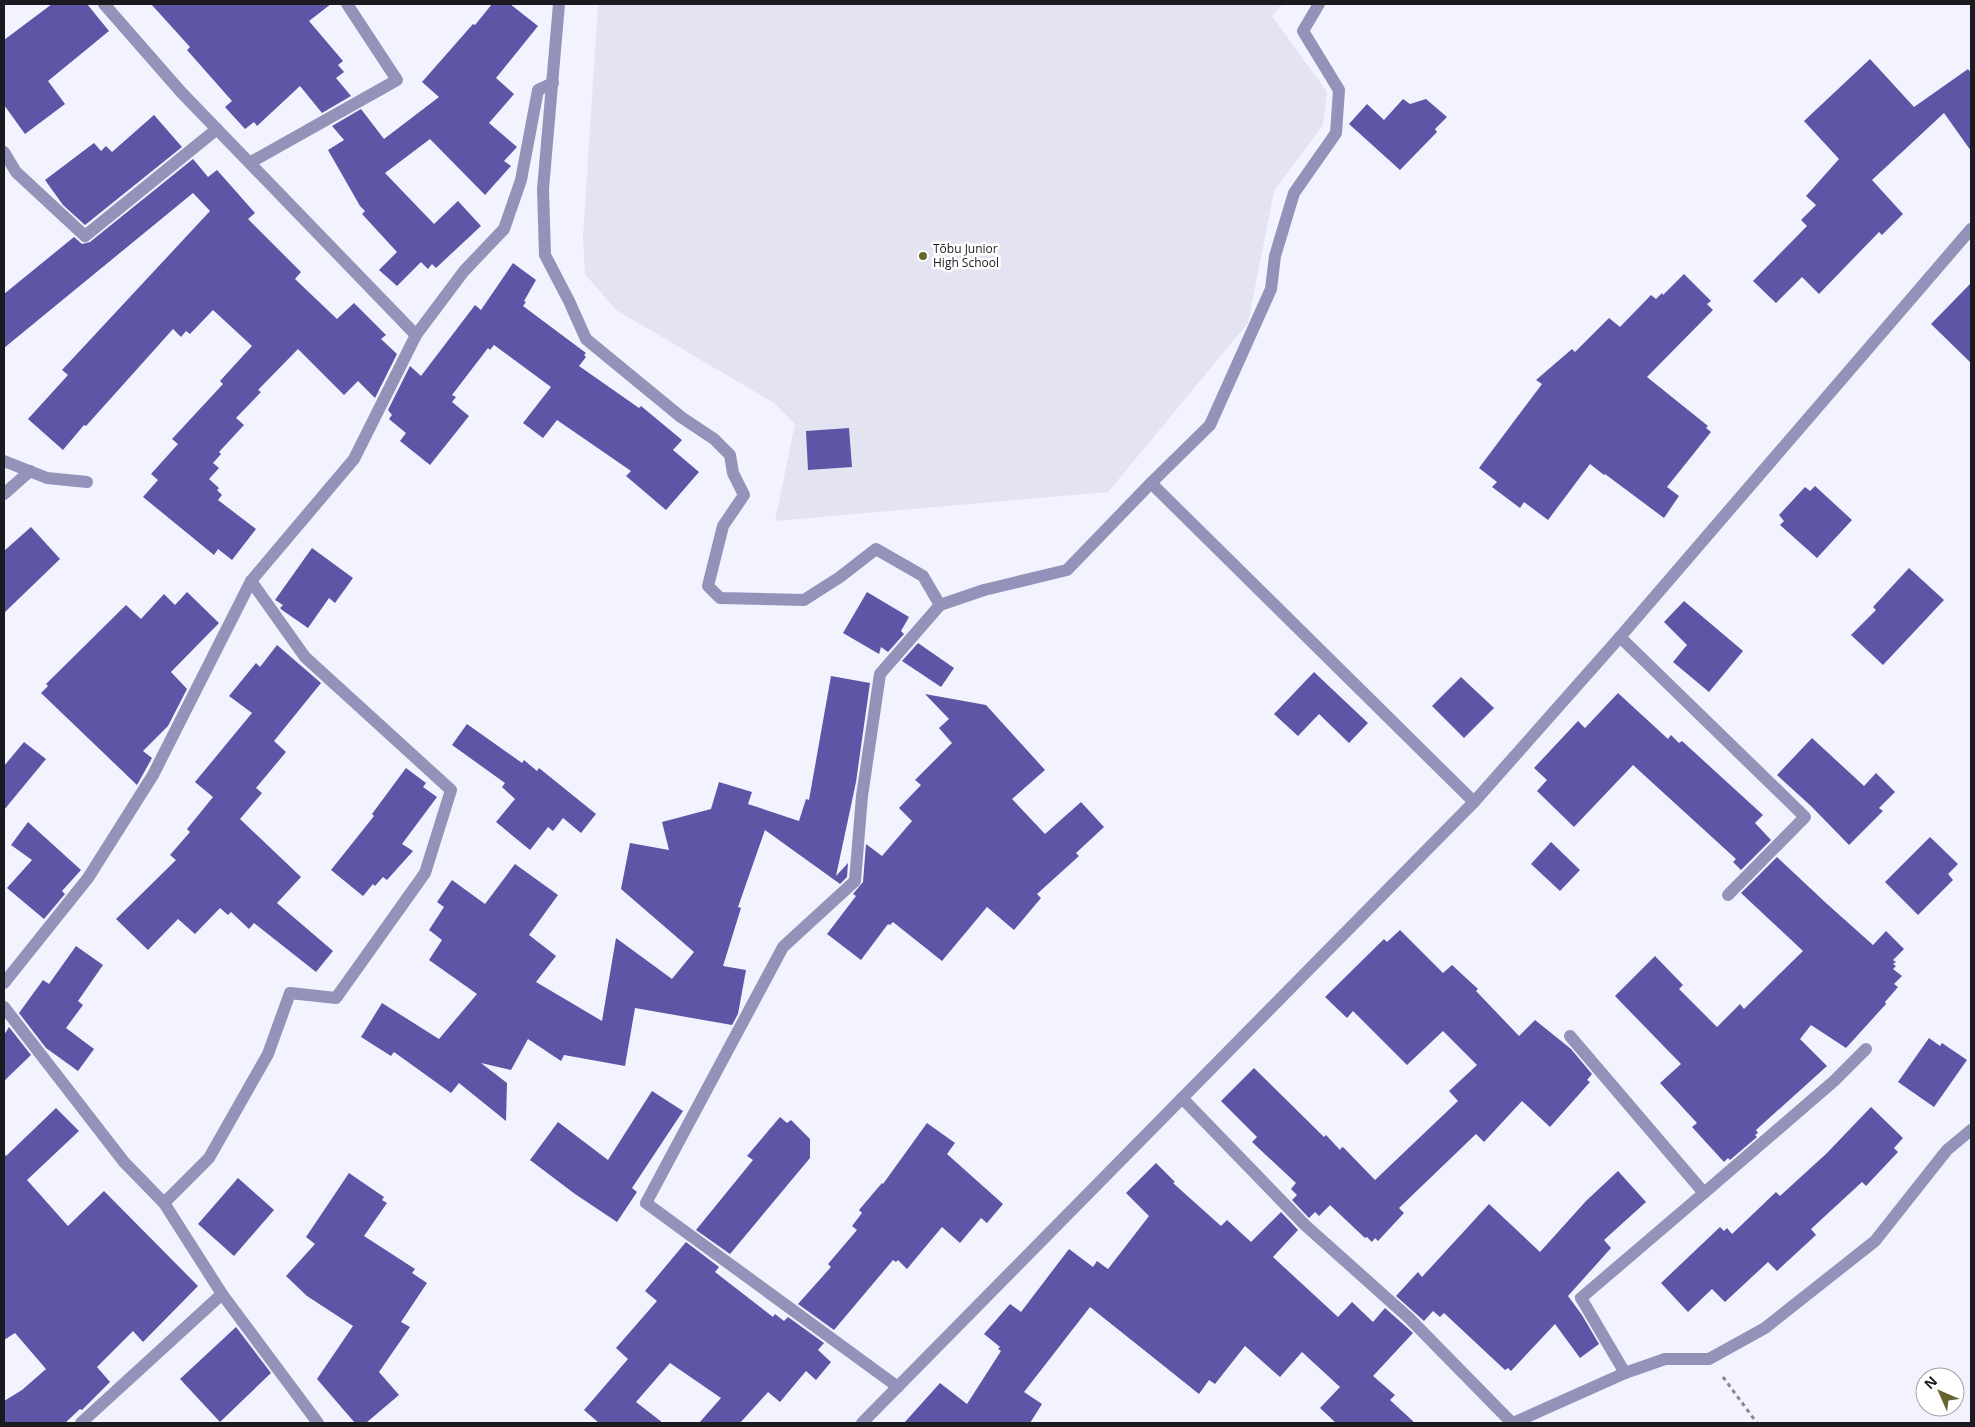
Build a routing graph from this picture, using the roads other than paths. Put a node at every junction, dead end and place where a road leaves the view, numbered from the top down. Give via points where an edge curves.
1 (104, 4) edge
2 (347, 4) edge
3 (559, 4) edge
4 (1319, 4) edge
5 (553, 83) junction
6 (217, 129) junction
7 (4, 152) edge
8 (251, 162) junction
9 (1971, 229) edge
10 (416, 335) junction
11 (4, 461) edge
12 (30, 472) junction
13 (87, 482) dead end
14 (1151, 483) junction
15 (4, 494) edge
16 (251, 581) junction
17 (940, 605) junction
18 (1620, 637) junction
19 (1474, 802) junction
20 (1728, 895) dead end
21 (4, 983) edge
22 (4, 1008) edge
23 (1570, 1036) dead end
24 (1866, 1049) dead end
25 (1182, 1098) junction
26 (1971, 1130) edge
27 (1704, 1193) junction
28 (164, 1203) junction
29 (222, 1294) junction
30 (1625, 1373) junction
31 (898, 1387) junction
32 (82, 1423) edge
33 (318, 1423) edge
34 (862, 1423) edge
35 (1512, 1423) edge

1 - 6 street
2 - 8 street via 397,80
3 - 5 street
4 - 14 street via 1303,31 1339,90 1336,133 1294,193 1276,256 1271,288 1210,426
5 - 10 street via 538,90 522,180 504,229 464,271
5 - 17 street via 543,189 545,255 586,339 714,440 730,456 733,473 744,495 723,526 708,586 720,598 804,600 876,549 923,576
6 - 7 street via 85,236 16,172
6 - 8 street
8 - 10 street
9 - 18 street
10 - 16 street via 354,459
11 - 12 street
12 - 13 street via 47,478
12 - 15 street
14 - 17 street via 1067,570 984,590
14 - 19 street
16 - 21 street via 153,775 88,878
16 - 28 street via 305,657 451,790 426,873 336,998 290,992 268,1054 209,1158
17 - 31 street via 880,674 862,796 855,881 783,947 646,1203
18 - 19 street
18 - 20 street via 1805,817
19 - 25 street
22 - 28 street via 124,1162
23 - 27 street
24 - 27 street via 1834,1081
25 - 31 street
25 - 35 street via 1305,1225 1409,1318
26 - 30 street via 1947,1150 1875,1241 1765,1328 1709,1359 1665,1359
27 - 30 street via 1581,1298
28 - 29 street
29 - 32 street
29 - 33 street
30 - 35 street
31 - 34 street

